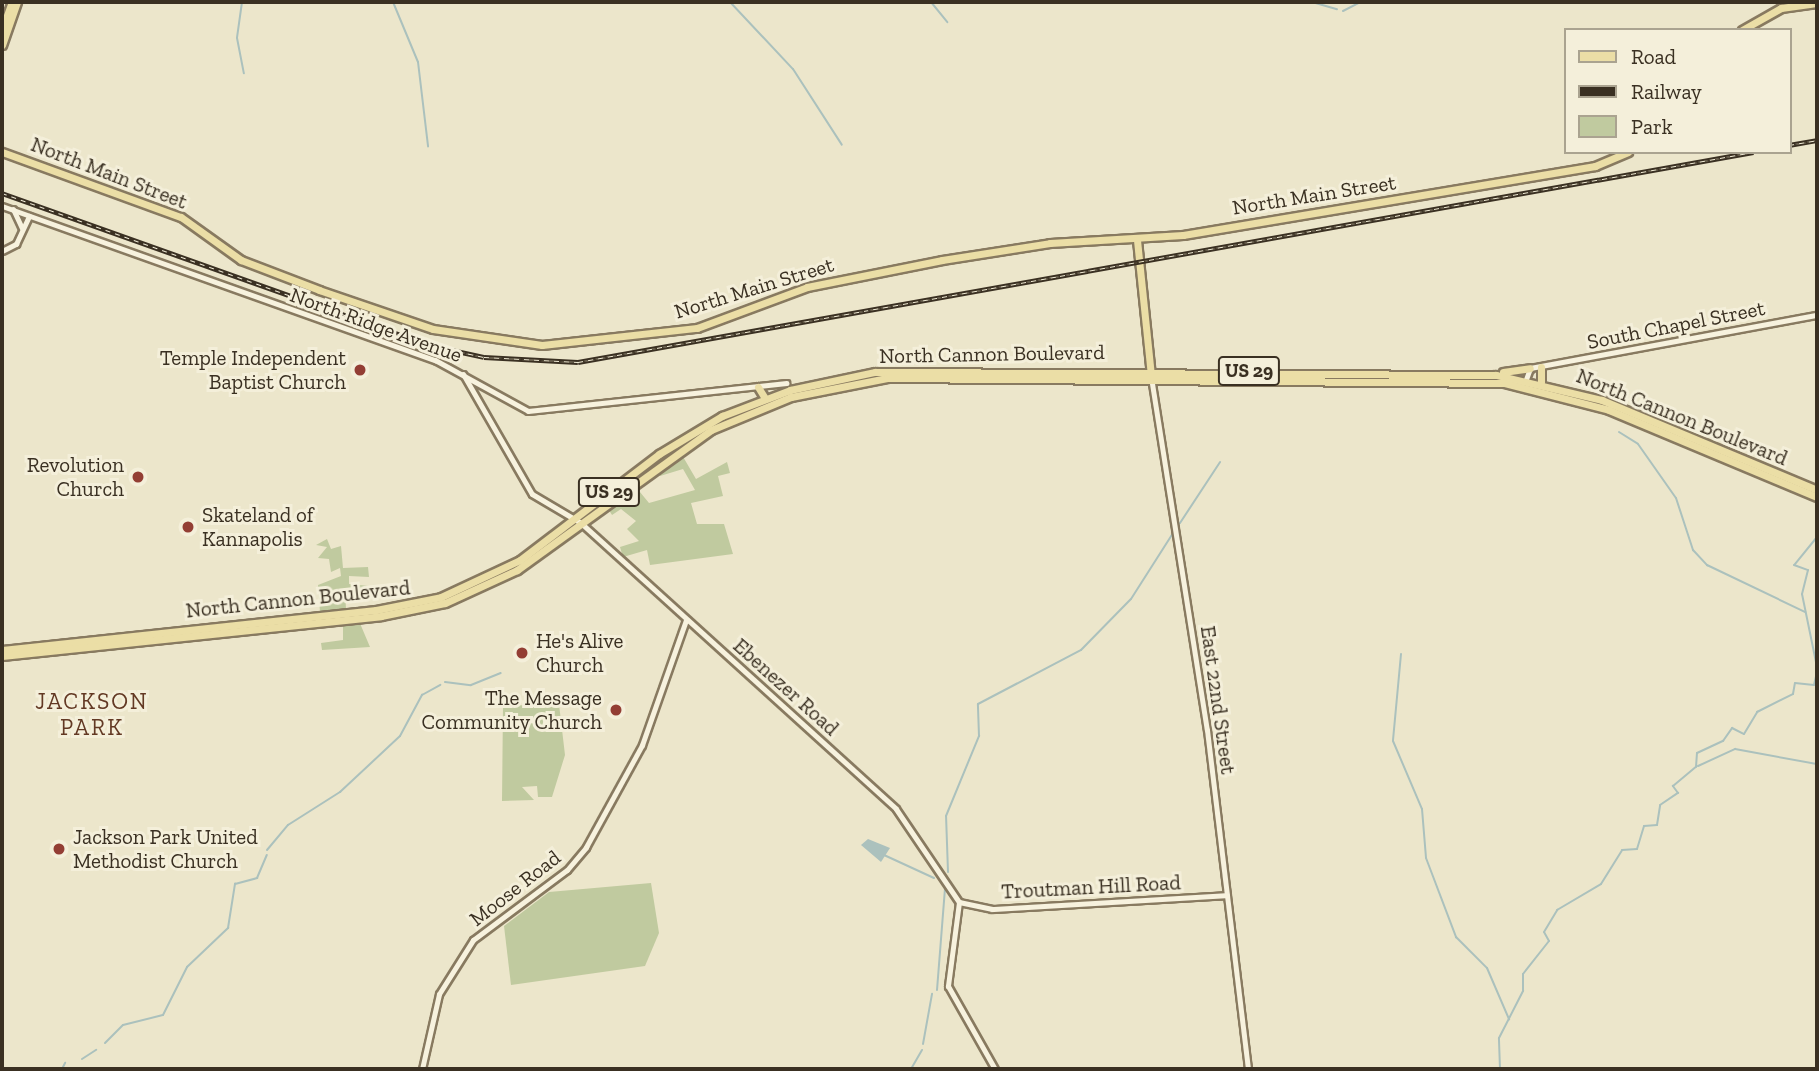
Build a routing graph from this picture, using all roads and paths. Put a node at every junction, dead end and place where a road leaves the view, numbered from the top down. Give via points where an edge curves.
1 (12, 2) edge
2 (17, 2) edge
3 (1817, 3) edge
4 (1746, 28) edge
5 (2, 29) edge
6 (2, 46) edge
7 (2, 152) edge
8 (1623, 154) edge
9 (2, 206) edge
10 (13, 209) junction
11 (29, 216) junction
12 (23, 230) junction
13 (1139, 240) junction
14 (2, 251) edge
15 (1817, 315) edge
16 (1541, 367) junction
17 (1530, 369) junction
18 (463, 374) junction
19 (1151, 374) junction
20 (1485, 374) junction
21 (786, 383) dead end
22 (1524, 383) junction
23 (1542, 383) junction
24 (758, 387) junction
25 (765, 398) junction
26 (1817, 490) edge
27 (1817, 498) edge
28 (577, 521) junction
29 (686, 620) junction
30 (2, 650) edge
31 (2, 656) edge
32 (1227, 895) junction
33 (959, 902) junction
34 (422, 1069) edge
35 (995, 1069) edge
36 (1248, 1069) edge

1 - 5 main road
2 - 6 main road
3 - 4 main road via 1781,8
7 - 13 main road, North Main Street via 181,216 263,270 415,324 502,342 586,342 697,328 833,281 1050,243
8 - 13 main road, North Main Street via 1595,166
9 - 10 street, North Ridge Avenue
10 - 11 street, North Ridge Avenue
10 - 12 street
11 - 12 street
11 - 18 street, North Ridge Avenue
12 - 14 street
13 - 19 main road, East 22nd Street
15 - 16 street, South Chapel Street
16 - 17 street, South Chapel Street
16 - 22 street, South Chapel Street
16 - 23 main road via 1536,375
17 - 20 main road
17 - 22 street
18 - 24 street, North Ridge Avenue via 512,406 539,412
18 - 28 street, Ebenezer Road via 532,494
19 - 20 main road, North Cannon Boulevard / US 29
19 - 22 main road, North Cannon Boulevard / US 29
19 - 25 main road, North Cannon Boulevard / US 29 via 883,371
19 - 28 main road, North Cannon Boulevard / US 29 via 914,376 816,390 690,442
19 - 32 street, East 22nd Street
20 - 22 main road, North Cannon Boulevard / US 29
21 - 24 street, North Ridge Avenue
22 - 23 main road, North Cannon Boulevard / US 29
22 - 27 main road, North Cannon Boulevard / US 29 via 1609,410
23 - 26 main road, North Cannon Boulevard / US 29 via 1602,400
24 - 25 main road
25 - 28 main road, North Cannon Boulevard / US 29 via 679,440
28 - 29 street, Ebenezer Road
28 - 30 main road, North Cannon Boulevard / US 29 via 495,575 422,602
28 - 31 main road, North Cannon Boulevard / US 29 via 508,576 433,607
29 - 33 street, Ebenezer Road via 896,808
29 - 34 street, Moose Road via 642,745 586,847 567,870 473,940 439,994
32 - 33 street, Troutman Hill Road via 992,909
32 - 36 street, East 22nd Street
33 - 35 street via 948,986

